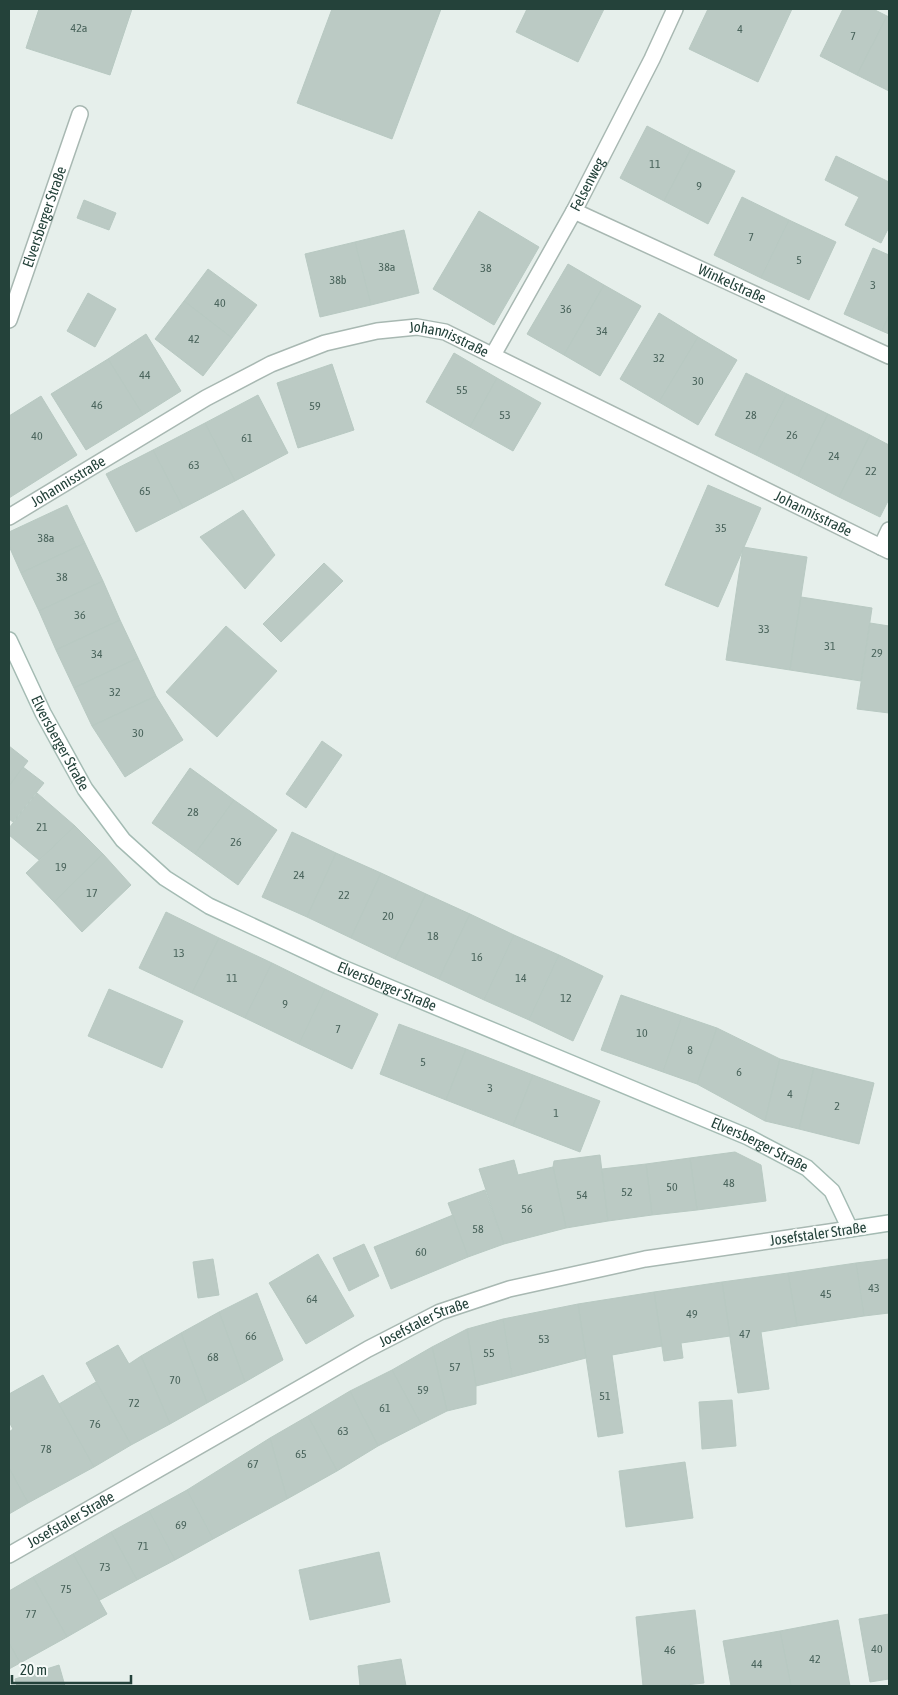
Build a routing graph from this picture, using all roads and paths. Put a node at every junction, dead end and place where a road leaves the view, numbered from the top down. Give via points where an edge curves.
1 (675, 9) edge
2 (80, 114) dead end
3 (574, 211) junction
4 (9, 320) edge
5 (493, 356) junction
6 (889, 356) edge
7 (9, 517) edge
8 (889, 530) edge
9 (885, 549) edge
10 (9, 640) edge
11 (889, 1223) edge
12 (850, 1230) junction
13 (9, 1556) edge

1 - 3 street, Felsenweg
2 - 4 street, Elversberger Straße
3 - 5 street, Felsenweg
3 - 6 street, Winkelstraße
5 - 7 street, Johannisstraße via 444,332 417,327 377,331 325,343 271,364 206,398
5 - 9 street, Johannisstraße
8 - 9 street
10 - 12 street, Elversberger Straße via 43,713 85,788 123,840 165,878 209,906 338,966 748,1136 807,1168 832,1191
11 - 12 street, Josefstaler Straße
12 - 13 street, Josefstaler Straße via 645,1260 509,1289 440,1312 368,1349

